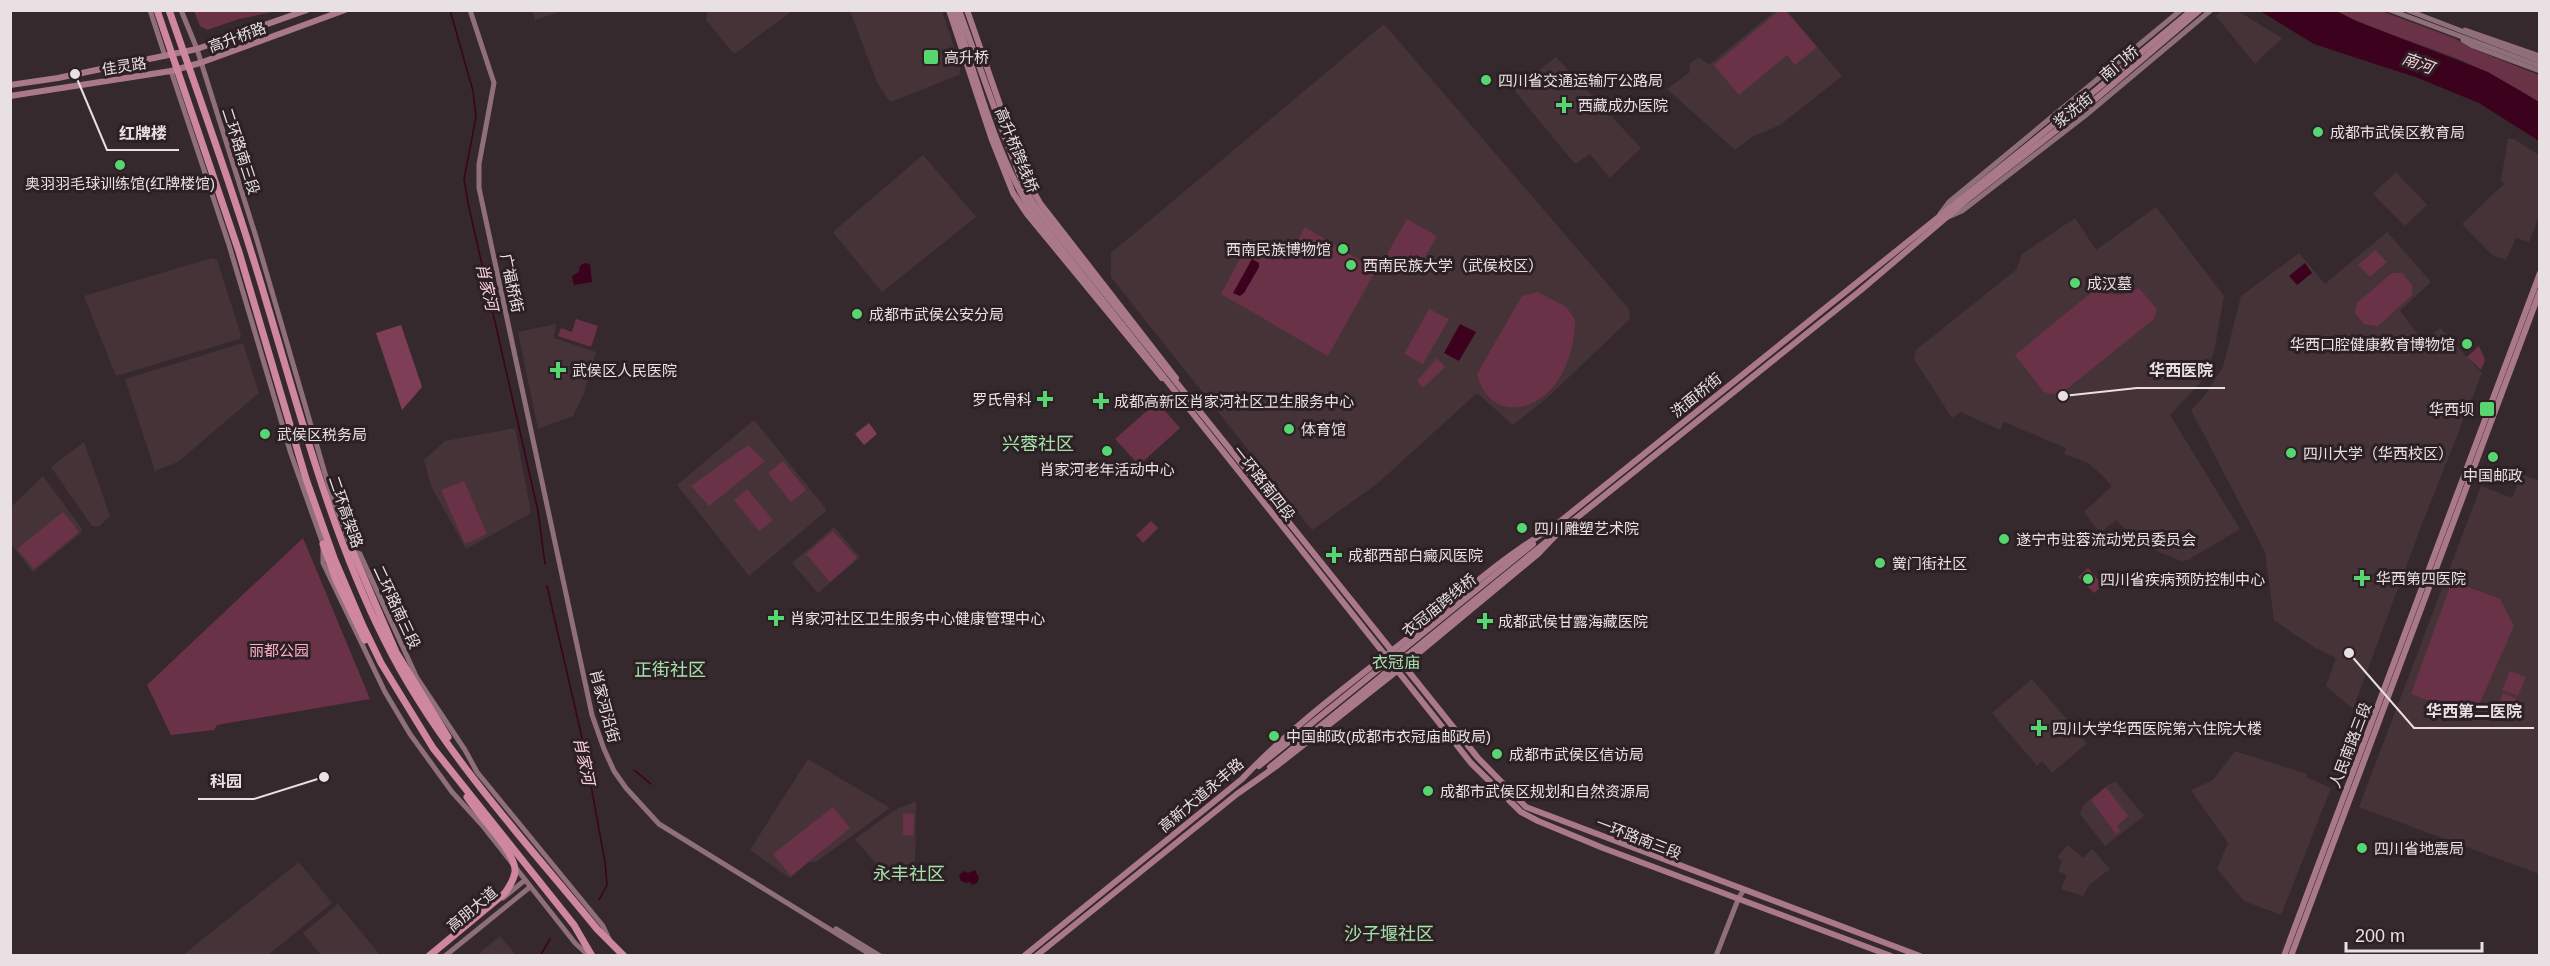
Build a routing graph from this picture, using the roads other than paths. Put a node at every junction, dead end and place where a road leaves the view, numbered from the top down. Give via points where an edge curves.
1 (150, 10) edge
2 (157, 10) edge
3 (169, 10) edge
4 (181, 10) edge
5 (307, 10) edge
6 (345, 10) edge
7 (470, 10) edge
8 (949, 10) edge
9 (954, 10) edge
10 (959, 10) edge
11 (967, 10) edge
12 (2181, 10) edge
13 (2192, 10) edge
14 (2200, 10) edge
15 (2211, 10) edge
16 (2390, 10) edge
17 (2407, 10) edge
18 (2453, 31) junction
19 (196, 49) junction
20 (165, 56) junction
21 (2540, 56) edge
22 (2540, 61) edge
23 (200, 63) junction
24 (2540, 66) edge
25 (171, 71) junction
26 (2540, 71) edge
27 (10, 85) edge
28 (10, 96) edge
29 (1966, 198) junction
30 (1941, 217) junction
31 (2540, 273) edge
32 (1855, 282) joint
33 (1861, 290) joint
34 (2540, 291) edge
35 (1113, 309) junction
36 (1178, 389) junction
37 (1552, 528) junction
38 (1559, 532) junction
39 (323, 544) junction
40 (352, 550) junction
41 (1518, 560) junction
42 (560, 562) joint
43 (1392, 651) junction
44 (1385, 656) junction
45 (1404, 666) junction
46 (1397, 671) junction
47 (1296, 740) junction
48 (433, 748) junction
49 (452, 751) junction
50 (455, 777) junction
51 (1242, 779) junction
52 (1249, 785) junction
53 (525, 880) junction
54 (530, 887) junction
55 (1744, 890) junction
56 (1738, 897) junction
57 (1802, 912) junction
58 (1799, 920) junction
59 (869, 952) edge
60 (429, 956) edge
61 (434, 956) edge
62 (445, 956) edge
63 (591, 956) edge
64 (617, 956) edge
65 (624, 956) edge
66 (882, 956) edge
67 (1024, 956) edge
68 (1036, 956) edge
69 (1716, 956) edge
70 (1891, 956) edge
71 (1920, 956) edge
72 (2284, 956) edge
73 (2291, 956) edge

1 - 20 main road
2 - 48 highway, 二环高架路 via 239,252 323,528 377,653
3 - 49 highway, 二环高架路 via 255,263 344,548 388,647
4 - 19 main road, 二环路南三段
5 - 19 main road, 高升桥路
6 - 23 main road, 高升桥路
7 - 42 main road, 广福桥街 via 494,83 479,164 479,188
8 - 36 main road via 992,140 1017,200 1150,366
9 - 35 main road, 高升桥跨线桥 via 1020,192
10 - 35 main road, 高升桥跨线桥 via 1025,189
11 - 36 main road via 1024,177 1040,203 1173,371
12 - 30 main road, 浆洗街 via 1949,202
13 - 29 main road, 南门桥
14 - 29 main road, 南门桥 via 2085,108
15 - 30 main road, 浆洗街 via 2086,116 1962,211
16 - 18 main road
17 - 18 main road
18 - 21 main road via 2476,32
18 - 22 main road
18 - 24 main road
18 - 26 main road via 2473,46
19 - 20 main road, 高升桥路
19 - 23 main road, 二环路南三段
20 - 25 main road
20 - 27 main road, 佳灵路
23 - 25 main road, 高升桥路
23 - 40 main road, 二环路南三段 via 273,290 331,494
25 - 28 main road, 佳灵路
25 - 39 main road
29 - 30 main road, 浆洗街
30 - 32 main road, 浆洗街
30 - 33 main road, 浆洗街
31 - 72 main road, 人民南路三段
32 - 37 main road, 洗面桥街
33 - 38 main road, 洗面桥街
34 - 73 main road, 人民南路三段
35 - 36 main road, 一环路南四段
36 - 43 main road, 一环路南四段
36 - 44 main road, 一环路南四段
37 - 41 main road, 洗面桥街
37 - 43 main road, 洗面桥街
38 - 41 main road, 洗面桥街
38 - 45 main road, 洗面桥街
39 - 48 highway via 376,662 421,737
39 - 53 main road via 323,563 392,704 452,792
40 - 49 highway via 396,652 451,742
40 - 64 main road, 二环路南三段 via 360,554 417,678 477,772 603,926
41 - 47 main road, 衣冠庙跨线桥
42 - 59 main road, 肖家河沿街 via 592,715 614,771 626,788 659,824
43 - 44 main road, 高新大道永丰路
43 - 45 main road, 一环路南四段
44 - 46 main road, 一环路南四段
44 - 51 main road, 高新大道永丰路 via 1265,754
45 - 46 main road, 高新大道永丰路
45 - 55 main road, 一环路南三段 via 1478,758 1526,807
46 - 52 main road, 高新大道永丰路
46 - 56 main road, 一环路南三段 via 1472,763 1521,812 1603,848
47 - 51 main road
47 - 52 main road
48 - 50 highway, 二环高架路
49 - 65 highway, 二环高架路 via 597,929
50 - 60 highway via 512,858 515,872 505,893
50 - 63 highway, 二环高架路 via 567,916
51 - 67 main road, 高新大道永丰路
52 - 68 main road, 高新大道永丰路
53 - 54 main road
53 - 61 main road, 高朋大道
54 - 62 main road, 高朋大道
54 - 63 main road via 575,943
55 - 56 main road
55 - 57 main road, 一环路南三段
56 - 58 main road, 一环路南三段
56 - 69 main road
57 - 58 main road via 1796,914
57 - 71 main road, 一环路南三段
58 - 70 main road, 一环路南三段
59 - 66 main road, 肖家河沿街

